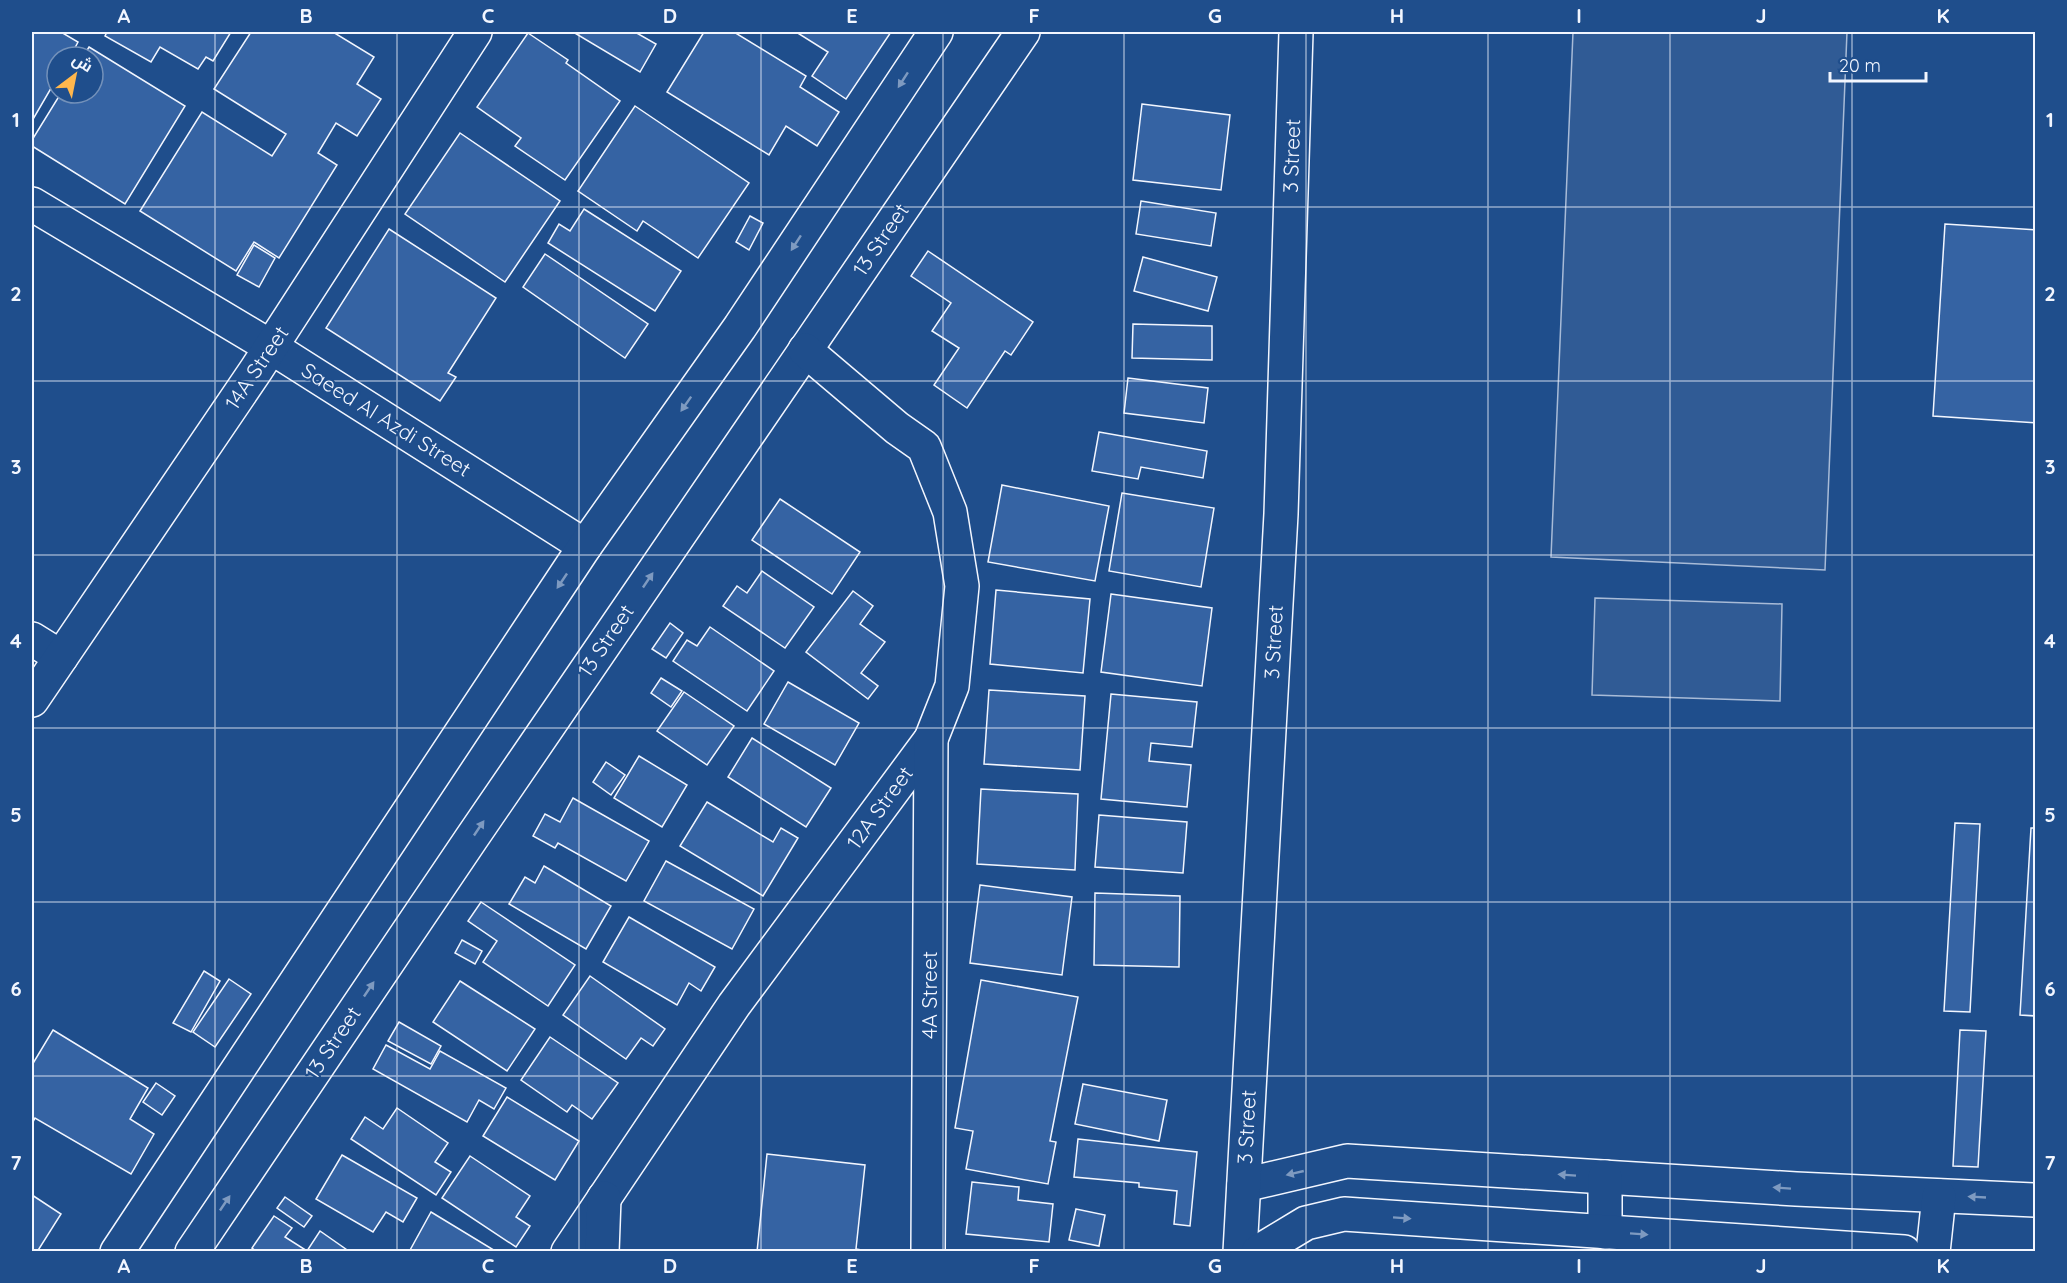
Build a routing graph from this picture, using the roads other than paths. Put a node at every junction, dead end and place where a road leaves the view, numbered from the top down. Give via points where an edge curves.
1 (474, 32) edge
2 (936, 32) edge
3 (1023, 32) edge
4 (1296, 32) edge
5 (32, 204) edge
6 (271, 347) junction
7 (805, 350) junction
8 (585, 546) junction
9 (32, 639) edge
10 (61, 657) junction
11 (32, 700) edge
12 (931, 739) junction
13 (1347, 1161) junction
14 (1605, 1178) junction
15 (1244, 1185) junction
16 (1939, 1196) junction
17 (604, 1198) junction
18 (2036, 1200) edge
19 (1344, 1214) junction
20 (1605, 1232) junction
21 (1801, 1248) edge
22 (1834, 1249) edge
23 (117, 1251) edge
24 (192, 1251) edge
25 (568, 1251) edge
26 (602, 1251) edge
27 (928, 1251) edge
28 (1240, 1251) edge
29 (1258, 1251) edge
30 (1904, 1251) edge
31 (1934, 1251) edge

1 - 6 street, 14A Street
2 -> 8 street via 740,327
3 - 7 street, 13 Street
4 - 15 street, 3 Street via 1281,514
5 - 6 street, Saeed Al Azdi Street
6 - 8 street, Saeed Al Azdi Street
6 - 10 street, 14A Street
7 - 12 street, 12A Street via 924,447 950,512 962,586 952,686
24 -> 7 street, 13 Street
8 -> 23 street
9 - 10 street
10 - 11 street, 14A Street
12 - 17 street, 12A Street via 734,1005
12 - 27 street, 4A Street
14 -> 13 street
13 -> 15 street
13 - 19 street
16 -> 14 street
14 - 20 street
15 - 28 street, 3 Street
18 -> 16 street
16 - 31 street
17 - 25 street, 12A Street
17 - 26 street
19 -> 20 street
19 - 29 street via 1306,1223
20 -> 21 street
21 - 22 street
22 - 30 street

